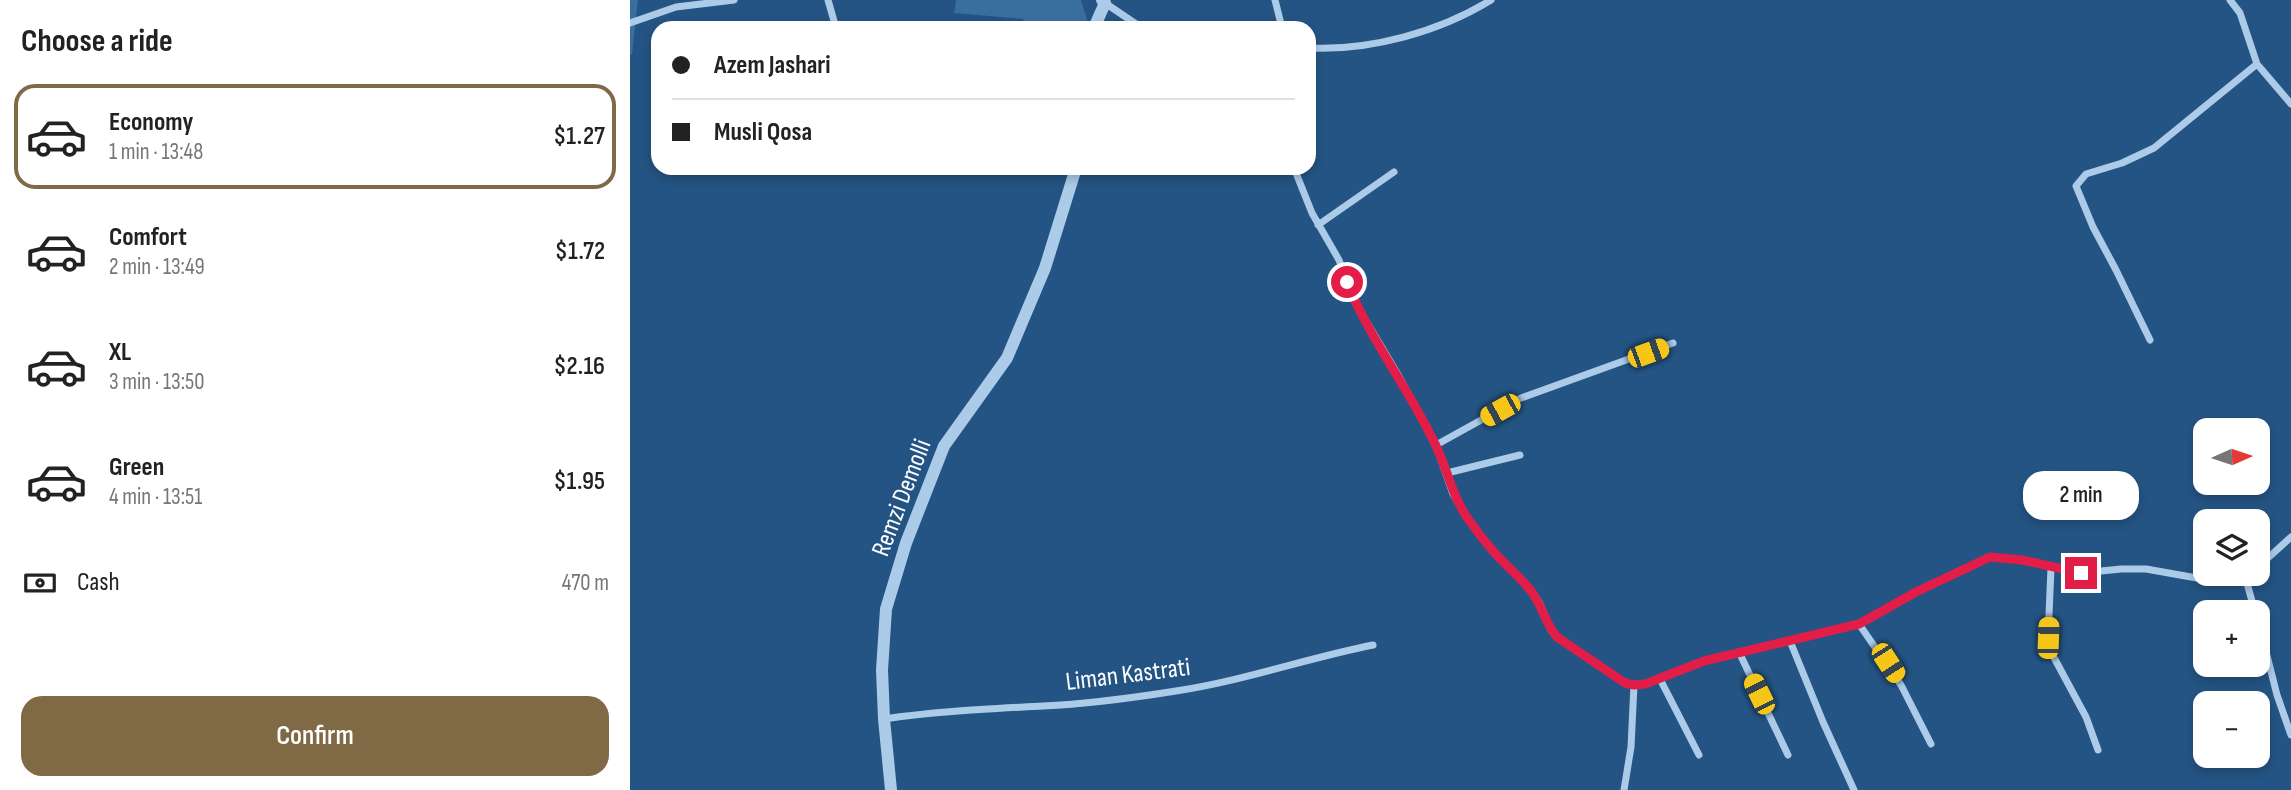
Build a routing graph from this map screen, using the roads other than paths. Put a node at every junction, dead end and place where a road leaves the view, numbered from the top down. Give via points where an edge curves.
1 (734, 0) edge
2 (828, 0) edge
3 (1275, 0) edge
4 (1491, 0) edge
5 (2231, 0) edge
6 (1104, 2) edge
7 (834, 21) edge
8 (1097, 21) edge
9 (1132, 21) edge
10 (1280, 21) edge
11 (630, 23) edge
12 (1316, 48) edge
13 (2257, 64) junction
14 (2291, 104) edge
15 (1394, 172) dead end
16 (1074, 175) edge
17 (1297, 175) edge
18 (1318, 225) junction
19 (2150, 340) dead end
20 (1673, 343) dead end
21 (1436, 445) junction
22 (1520, 455) dead end
23 (1447, 473) junction
24 (2291, 537) edge
25 (2270, 556) edge
26 (2052, 568) junction
27 (2193, 577) edge
28 (1859, 624) junction
29 (1790, 641) junction
30 (1373, 645) dead end
31 (1739, 652) junction
32 (2270, 667) edge
33 (1660, 679) junction
34 (1634, 685) junction
35 (884, 719) junction
36 (2291, 735) edge
37 (1931, 744) dead end
38 (2098, 750) dead end
39 (1699, 755) dead end
40 (1788, 755) dead end
41 (891, 790) edge
42 (1624, 790) edge
43 (1854, 790) edge

1 - 11 street via 676,7
2 - 7 street
3 - 10 street
4 - 12 street via 1434,29 1347,48
5 - 13 street
6 - 8 street
6 - 9 street
13 - 14 street
13 - 19 street via 2154,148 2086,174 2076,186
15 - 18 street
16 - 35 street, Remzi Demolli via 1045,268 1007,358 944,446 906,543 884,620
17 - 18 street
18 - 21 street via 1339,260 1356,304
20 - 21 street via 1521,398
21 - 23 street
22 - 23 street
23 - 34 street via 1470,522 1530,589 1557,637
24 - 25 street
26 - 27 street via 2081,573 2146,569
26 - 28 street via 1990,557
26 - 38 street via 2051,652
28 - 29 street
28 - 37 street via 1901,685
29 - 31 street
29 - 43 street
30 - 35 street, Liman Kastrati via 1152,695
31 - 33 street
31 - 40 street
32 - 36 street
33 - 34 street
33 - 39 street
34 - 42 street
35 - 41 street, Remzi Demolli

